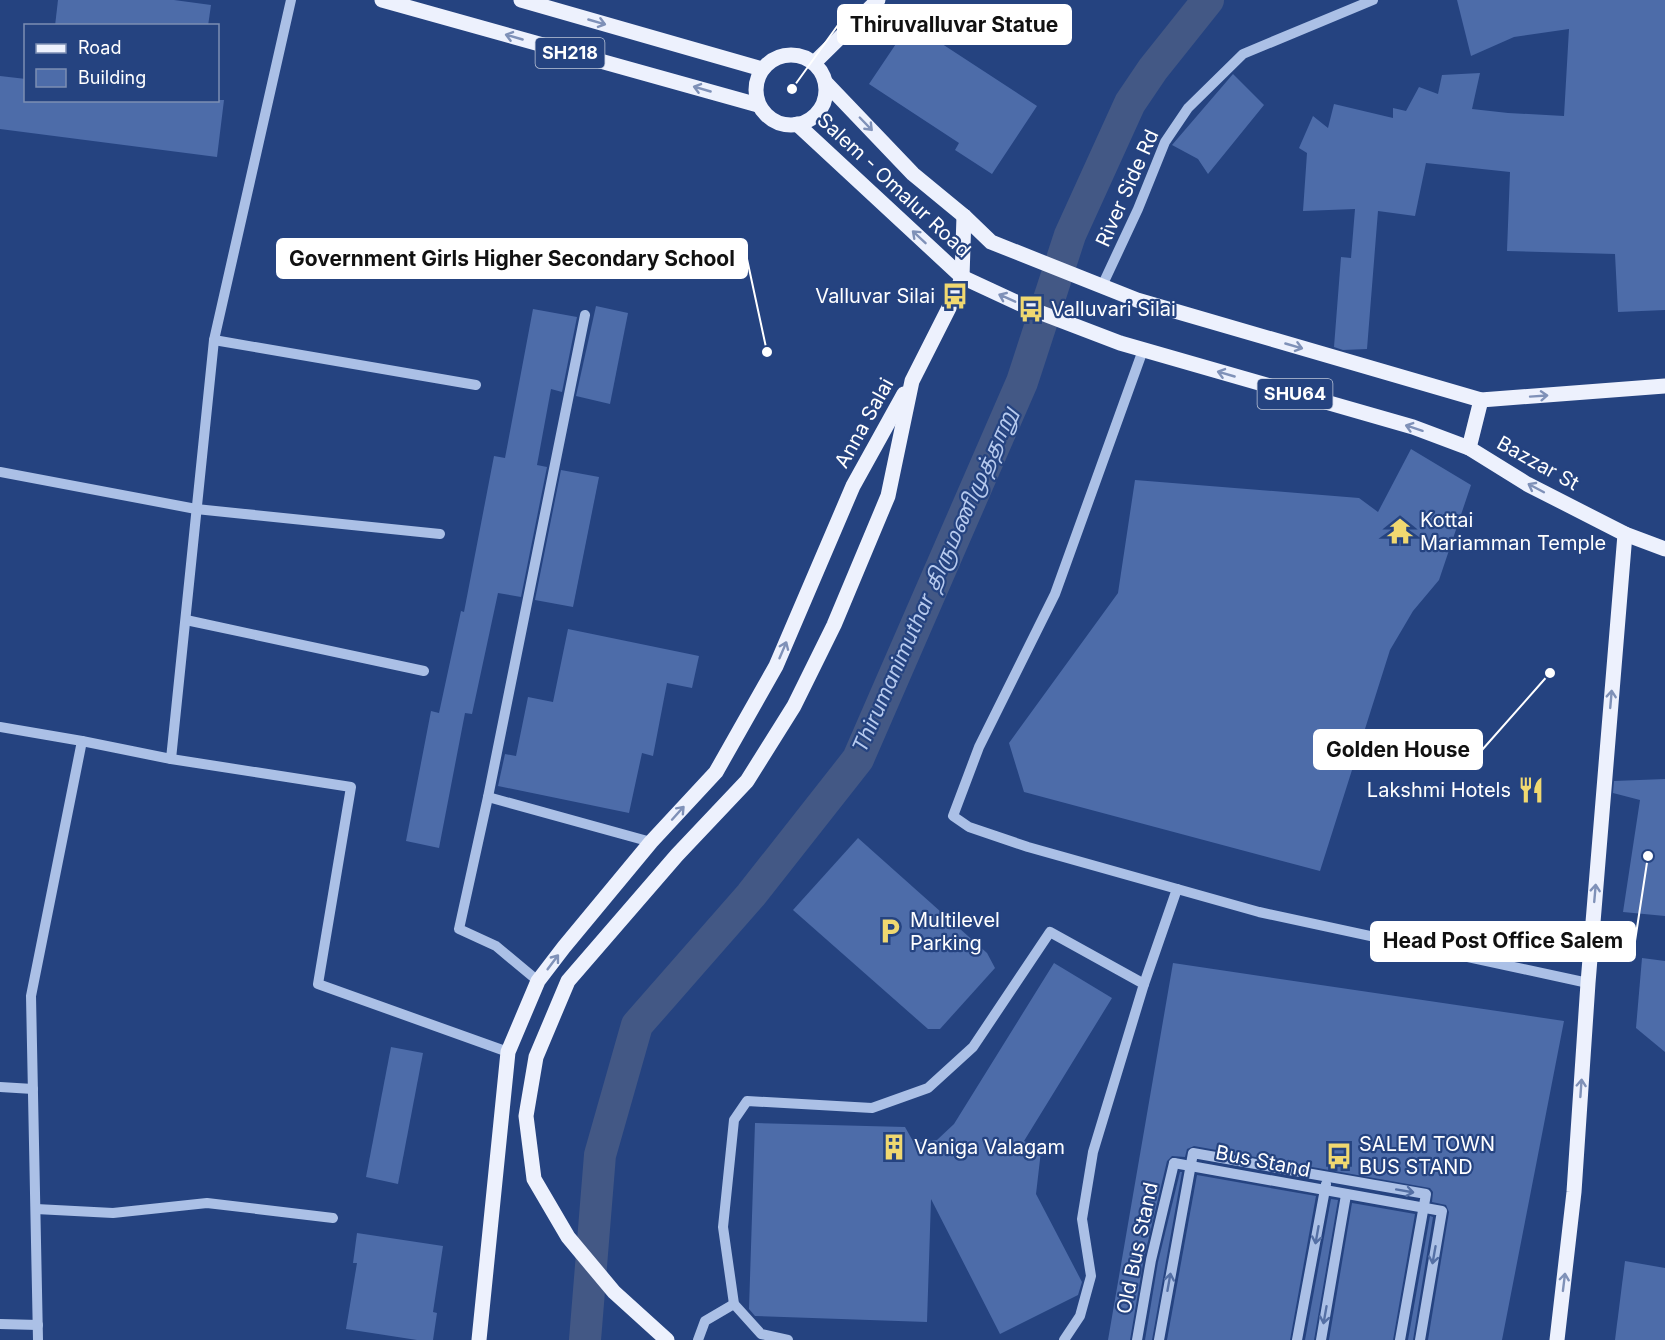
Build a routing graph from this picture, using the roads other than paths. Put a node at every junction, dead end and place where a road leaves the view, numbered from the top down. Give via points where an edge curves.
1 (291, 0) edge
2 (382, 0) edge
3 (521, 0) edge
4 (878, 0) edge
5 (1373, 0) edge
6 (814, 63) junction
7 (762, 69) junction
8 (826, 82) junction
9 (758, 105) junction
10 (797, 124) junction
11 (964, 216) junction
12 (962, 277) junction
13 (1102, 286) junction
14 (585, 315) dead end
15 (214, 340) junction
16 (1143, 350) junction
17 (912, 381) junction
18 (476, 385) dead end
19 (1665, 386) edge
20 (1481, 400) junction
21 (1468, 448) junction
22 (0, 472) edge
23 (196, 509) junction
24 (440, 534) dead end
25 (1625, 534) junction
26 (1665, 549) edge
27 (186, 620) junction
28 (424, 671) dead end
29 (0, 727) edge
30 (82, 741) junction
31 (171, 759) junction
32 (488, 797) junction
33 (651, 842) junction
34 (1177, 889) junction
35 (538, 981) junction
36 (1588, 983) junction
37 (1144, 984) junction
38 (508, 1052) junction
39 (0, 1087) edge
40 (33, 1089) junction
41 (1174, 1163) joint
42 (1327, 1177) junction
43 (1346, 1195) junction
44 (36, 1209) junction
45 (333, 1218) dead end
46 (734, 1304) junction
47 (0, 1324) edge
48 (38, 1325) junction
49 (38, 1340) edge
50 (479, 1340) edge
51 (667, 1340) edge
52 (698, 1340) edge
53 (788, 1340) edge
54 (1064, 1340) edge
55 (1137, 1340) edge
56 (1158, 1340) edge
57 (1297, 1340) edge
58 (1321, 1340) edge
59 (1400, 1340) edge
60 (1420, 1340) edge
61 (1557, 1340) edge

1 - 15 street
9 -> 2 main road, SH218
3 -> 7 main road, SH218
4 - 6 main road
5 - 13 street, River Side Rd via 1243,54 1188,108 1166,142
6 - 7 main road via 804,57 781,56
6 - 8 main road
7 - 9 main road via 757,80
8 - 10 main road via 823,105 807,122
8 -> 11 main road via 913,174
9 - 10 main road via 773,120
12 -> 10 main road, Salem - Omalur Road
11 - 12 main road
11 - 13 main road via 991,242
16 -> 12 main road, SHU64 via 1031,309
12 - 17 main road
13 -> 20 main road via 1137,300
14 - 32 street
15 - 18 street
15 - 23 street
21 -> 16 main road, SHU64 via 1413,427
16 - 34 street via 1055,594 979,747 953,816 969,827 1028,847
33 -> 17 main road, Anna Salai via 716,772 776,666 853,486
17 - 51 main road via 888,496 834,625 794,706 747,781 568,981 536,1057 526,1116 534,1179 568,1237 614,1292
20 -> 19 main road
20 - 21 main road, Bazzar St
25 -> 21 main road, Bazzar St via 1527,484
22 - 23 street
23 - 24 street
23 - 27 street
25 - 26 main road, Bazzar St
36 -> 25 main road
27 - 28 street
27 - 31 street
29 - 30 street
30 - 31 street
30 - 40 street via 31,996
31 - 38 street via 351,787 318,984
32 - 33 street
32 - 35 street via 459,929 496,946
35 -> 33 main road, Anna Salai
34 - 36 street via 1259,912
34 - 37 street
35 - 38 main road, Anna Salai
61 -> 36 main road via 1574,1192
37 - 46 street via 1050,932 973,1047 928,1088 872,1108 747,1101 734,1120 723,1227
37 - 54 street via 1093,1152 1082,1219 1091,1276 1080,1316
38 - 50 main road, Anna Salai
39 - 40 street
40 - 44 street
41 - 43 street, Bus Stand, bridge
41 - 55 street, Old Bus Stand
56 -> 42 street via 1193,1153
42 -> 57 street
42 -> 59 street via 1426,1194
43 -> 58 street
43 -> 60 street, Bus Stand, bridge via 1442,1211
44 - 45 street via 113,1213 207,1203
44 - 48 street
46 - 52 street via 705,1321
46 - 53 street via 760,1334
47 - 48 street
48 - 49 street

